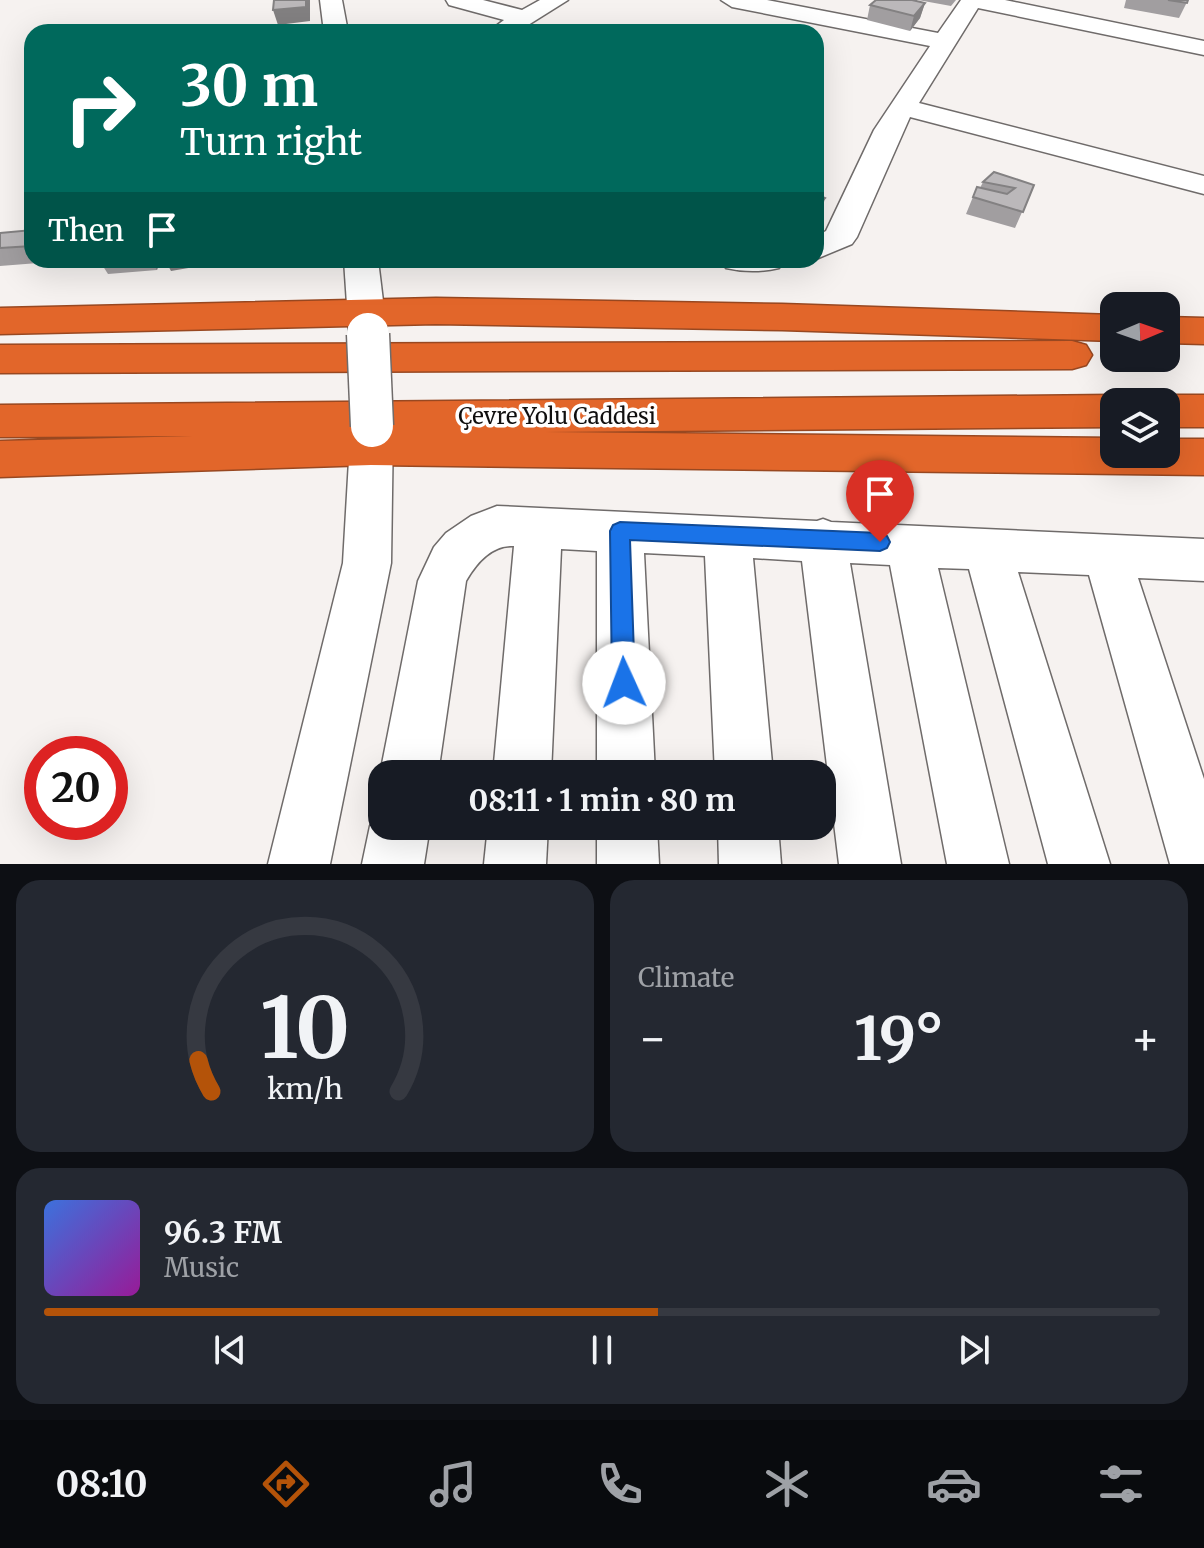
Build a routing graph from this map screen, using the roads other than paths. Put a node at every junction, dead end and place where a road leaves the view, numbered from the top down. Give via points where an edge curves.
1 (331, 0) edge
2 (457, 0) edge
3 (557, 0) edge
4 (732, 0) edge
5 (931, 11) dead end
6 (962, 15) edge
7 (524, 18) junction
8 (335, 24) edge
9 (514, 24) edge
10 (1204, 48) edge
11 (903, 107) junction
12 (1204, 185) edge
13 (824, 245) edge
14 (362, 268) edge
15 (0, 321) edge
16 (367, 324) junction
17 (1100, 328) edge
18 (1180, 330) edge
19 (1204, 331) edge
20 (1204, 354) edge
21 (1100, 355) edge
22 (1180, 355) edge
23 (0, 359) edge
24 (1100, 411) edge
25 (1180, 411) edge
26 (1204, 411) edge
27 (0, 421) edge
28 (372, 437) junction
29 (1204, 457) edge
30 (0, 459) edge
31 (539, 528) junction
32 (620, 531) junction
33 (727, 535) junction
34 (823, 539) junction
35 (909, 544) junction
36 (987, 548) junction
37 (1107, 554) junction
38 (1204, 560) edge
39 (411, 760) edge
40 (523, 760) edge
41 (626, 760) edge
42 (743, 760) edge
43 (397, 840) edge
44 (517, 840) edge
45 (627, 840) edge
46 (749, 840) edge
47 (299, 864) edge
48 (393, 864) edge
49 (515, 864) edge
50 (628, 864) edge
51 (750, 864) edge
52 (870, 864) edge
53 (978, 864) edge
54 (1079, 864) edge
55 (1201, 864) edge

1 - 8 street
2 - 7 street
3 - 7 street
4 - 6 street
5 - 6 street
6 - 10 street
6 - 11 street
7 - 9 street
11 - 12 street
11 - 13 street via 840,237
14 - 16 street
15 - 16 highway
16 - 17 highway via 436,311
16 - 28 street, bridge
18 - 19 highway
20 - 22 highway
21 - 23 highway
24 - 27 highway, Çevre Yolu Caddesi
25 - 26 highway
28 - 29 highway
28 - 30 highway
28 - 47 street via 367,563
31 - 32 street
31 - 39 street via 497,526 461,547 449,563
31 - 40 street
32 - 33 street
32 - 41 street
33 - 34 street
33 - 42 street
34 - 35 street
34 - 52 street
35 - 36 street
35 - 53 street
36 - 37 street
36 - 54 street
37 - 38 street
37 - 55 street
43 - 48 street
44 - 49 street
45 - 50 street
46 - 51 street

